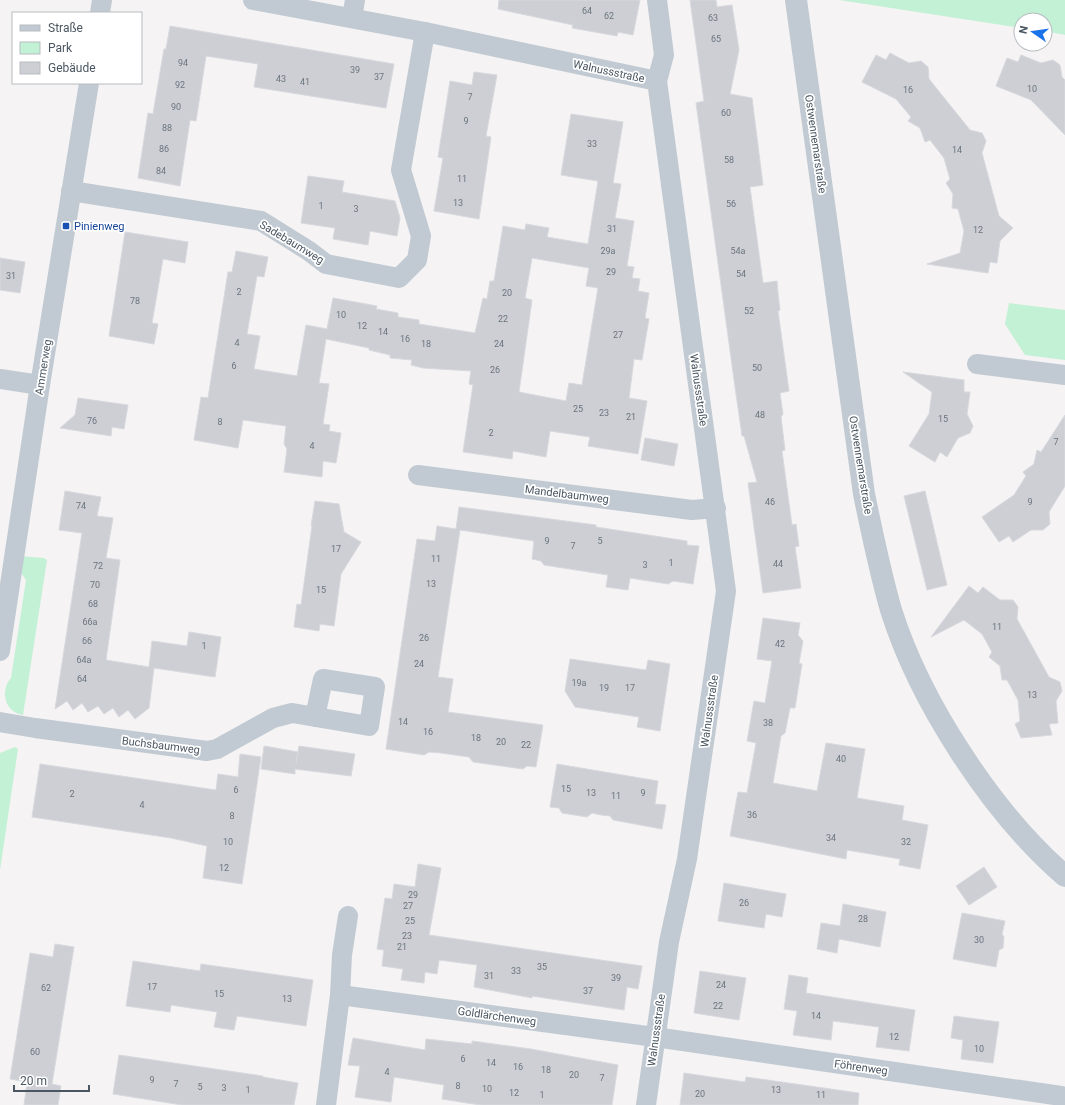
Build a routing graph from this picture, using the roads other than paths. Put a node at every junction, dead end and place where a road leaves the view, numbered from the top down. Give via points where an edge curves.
1 (102, 0) edge
2 (252, 0) edge
3 (657, 0) edge
4 (796, 0) edge
5 (353, 9) edge
6 (100, 12) edge
7 (425, 32) junction
8 (657, 81) junction
9 (89, 84) edge
10 (71, 191) junction
11 (977, 364) dead end
12 (1065, 375) edge
13 (0, 379) edge
14 (40, 385) junction
15 (418, 475) dead end
16 (716, 508) junction
17 (0, 650) edge
18 (315, 717) dead end
19 (0, 722) edge
20 (1065, 876) edge
21 (348, 916) dead end
22 (340, 995) junction
23 (655, 1036) junction
24 (1065, 1099) edge
25 (326, 1105) edge
26 (646, 1105) edge

1 - 6 street
2 - 5 street, Walnussstraße
3 - 8 street via 664,55
4 - 20 street, Ostwennemarstraße via 864,494 892,610 907,650 934,706 965,760 1008,816
5 - 7 street, Walnussstraße
7 - 8 street, Walnussstraße
7 - 10 street, Sadebaumweg via 401,170 420,236 417,260 399,278 326,264 262,221
8 - 16 street, Walnussstraße
9 - 10 street, Ammerweg
10 - 14 street, Ammerweg
11 - 12 street
13 - 14 street
14 - 17 street, Ammerweg
15 - 16 street, Mandelbaumweg via 692,510
16 - 23 street, Walnussstraße via 726,591 687,859 669,942
18 - 19 street, Buchsbaumweg via 292,713 272,718 217,749 207,750
21 - 22 street via 342,955
22 - 23 street, Goldlärchenweg
22 - 25 street
23 - 24 street, Föhrenweg via 1061,1096
23 - 26 street, Walnussstraße

